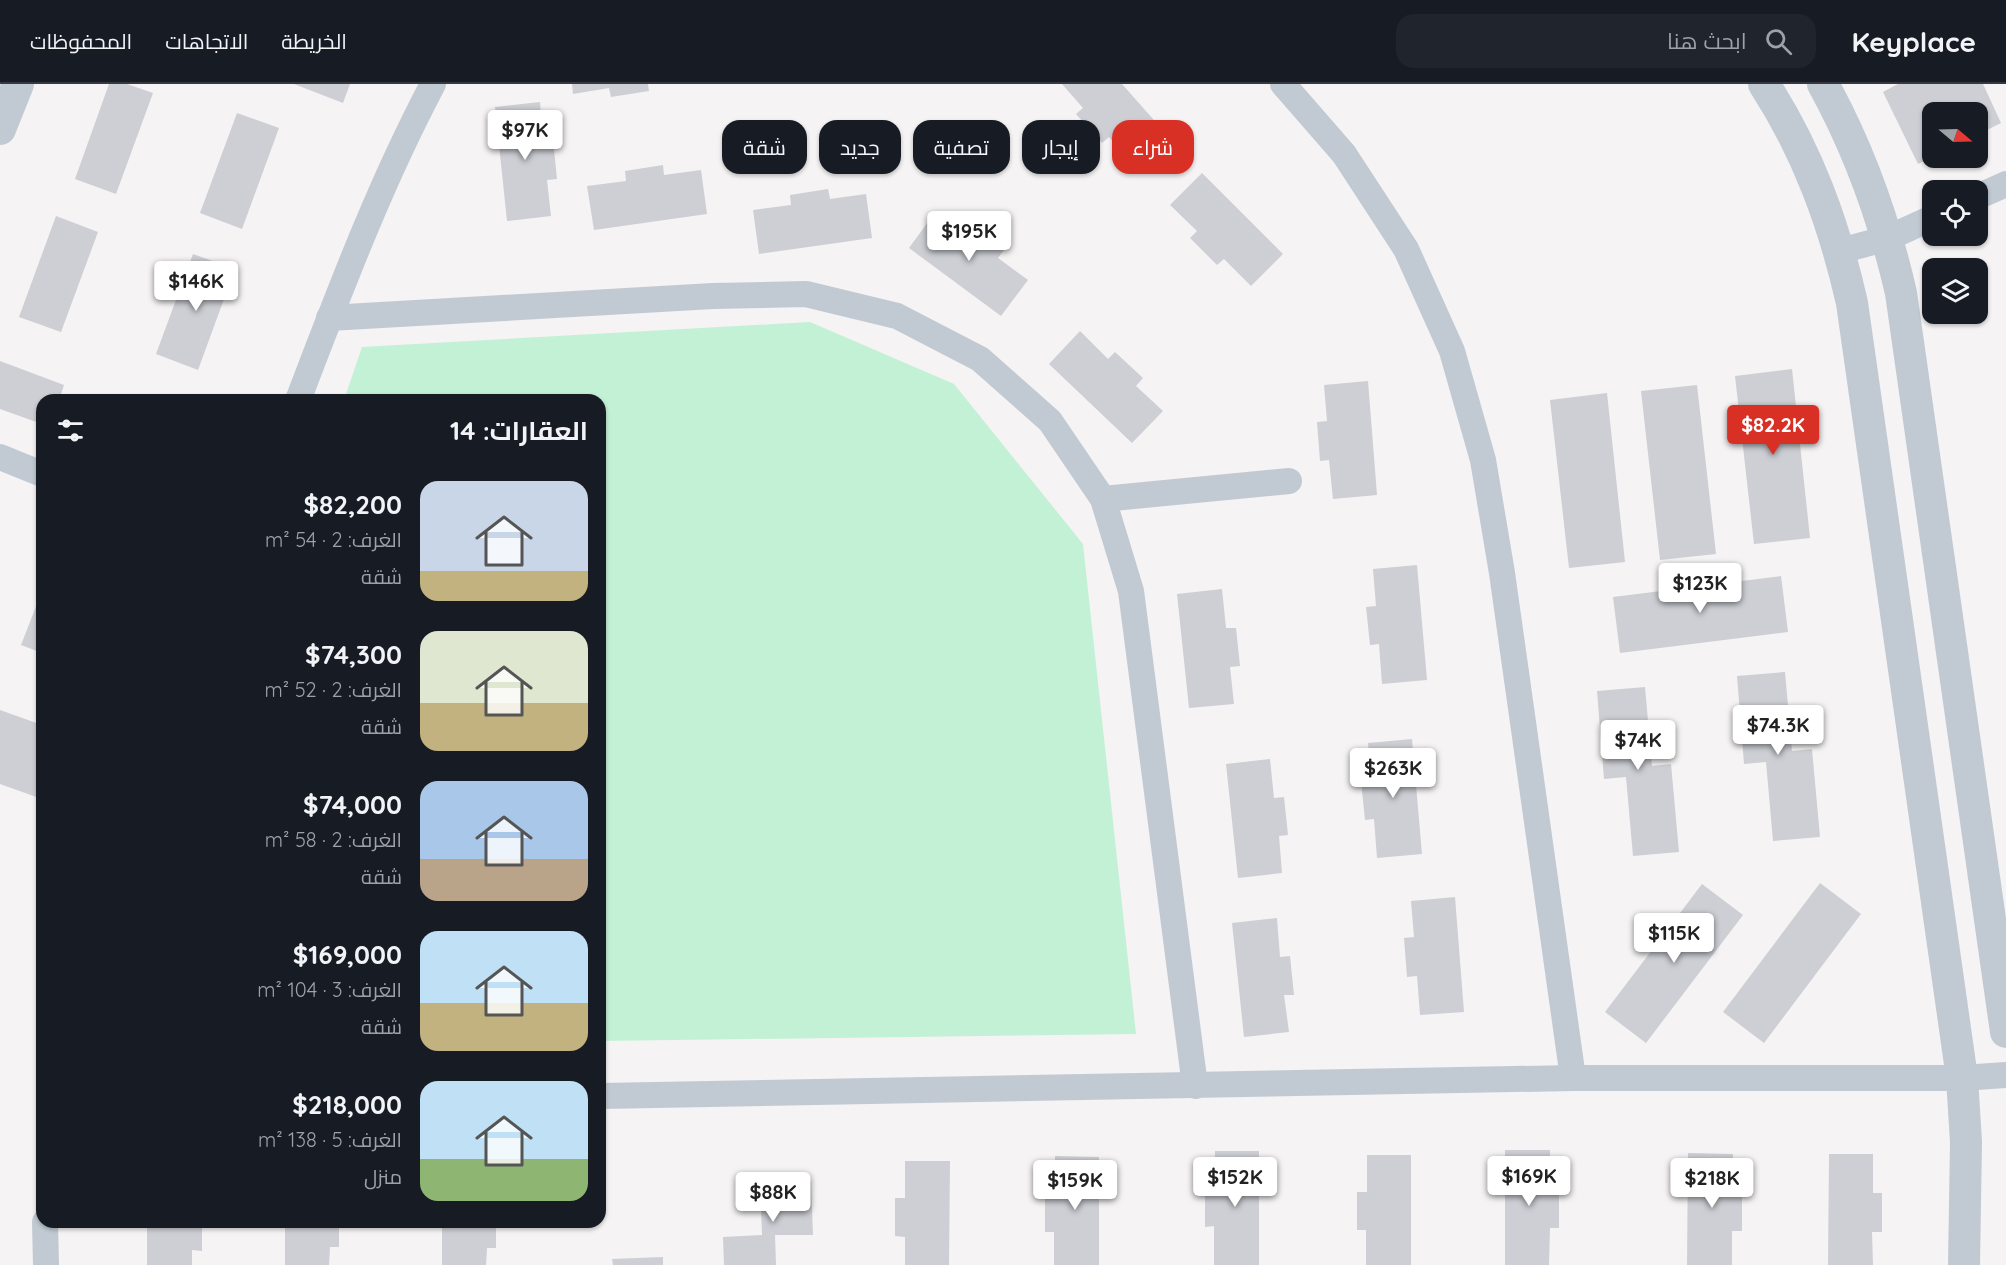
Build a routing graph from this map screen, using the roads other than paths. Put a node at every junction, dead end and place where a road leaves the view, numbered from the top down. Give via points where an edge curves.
1 (18, 84) edge
2 (433, 84) edge
3 (1283, 84) edge
4 (1764, 84) edge
5 (1823, 84) edge
6 (0, 129) edge
7 (2006, 184) edge
8 (1988, 192) edge
9 (1922, 223) edge
10 (1888, 238) junction
11 (1840, 251) junction
12 (329, 318) junction
13 (300, 394) edge
14 (0, 458) edge
15 (36, 472) edge
16 (1289, 482) dead end
17 (1103, 499) junction
18 (2006, 1032) edge
19 (2006, 1075) edge
20 (1573, 1078) junction
21 (1962, 1078) junction
22 (1195, 1086) junction
23 (606, 1096) edge
24 (45, 1228) edge
25 (46, 1265) edge
26 (1964, 1265) edge

1 - 6 street
2 - 12 street via 397,153
3 - 20 street via 1344,154 1406,249 1455,362 1483,460 1501,561
4 - 11 street via 1803,152
5 - 10 street via 1871,183
7 - 8 street
9 - 10 street
10 - 11 street
10 - 18 street via 1902,304
11 - 21 street via 1855,323
12 - 13 street
12 - 17 street via 806,294 897,316 980,359 1050,421
14 - 15 street
16 - 17 street
17 - 22 street via 1131,591
19 - 21 street
20 - 21 street
20 - 22 street
21 - 26 street via 1967,1177
22 - 23 street
24 - 25 street

